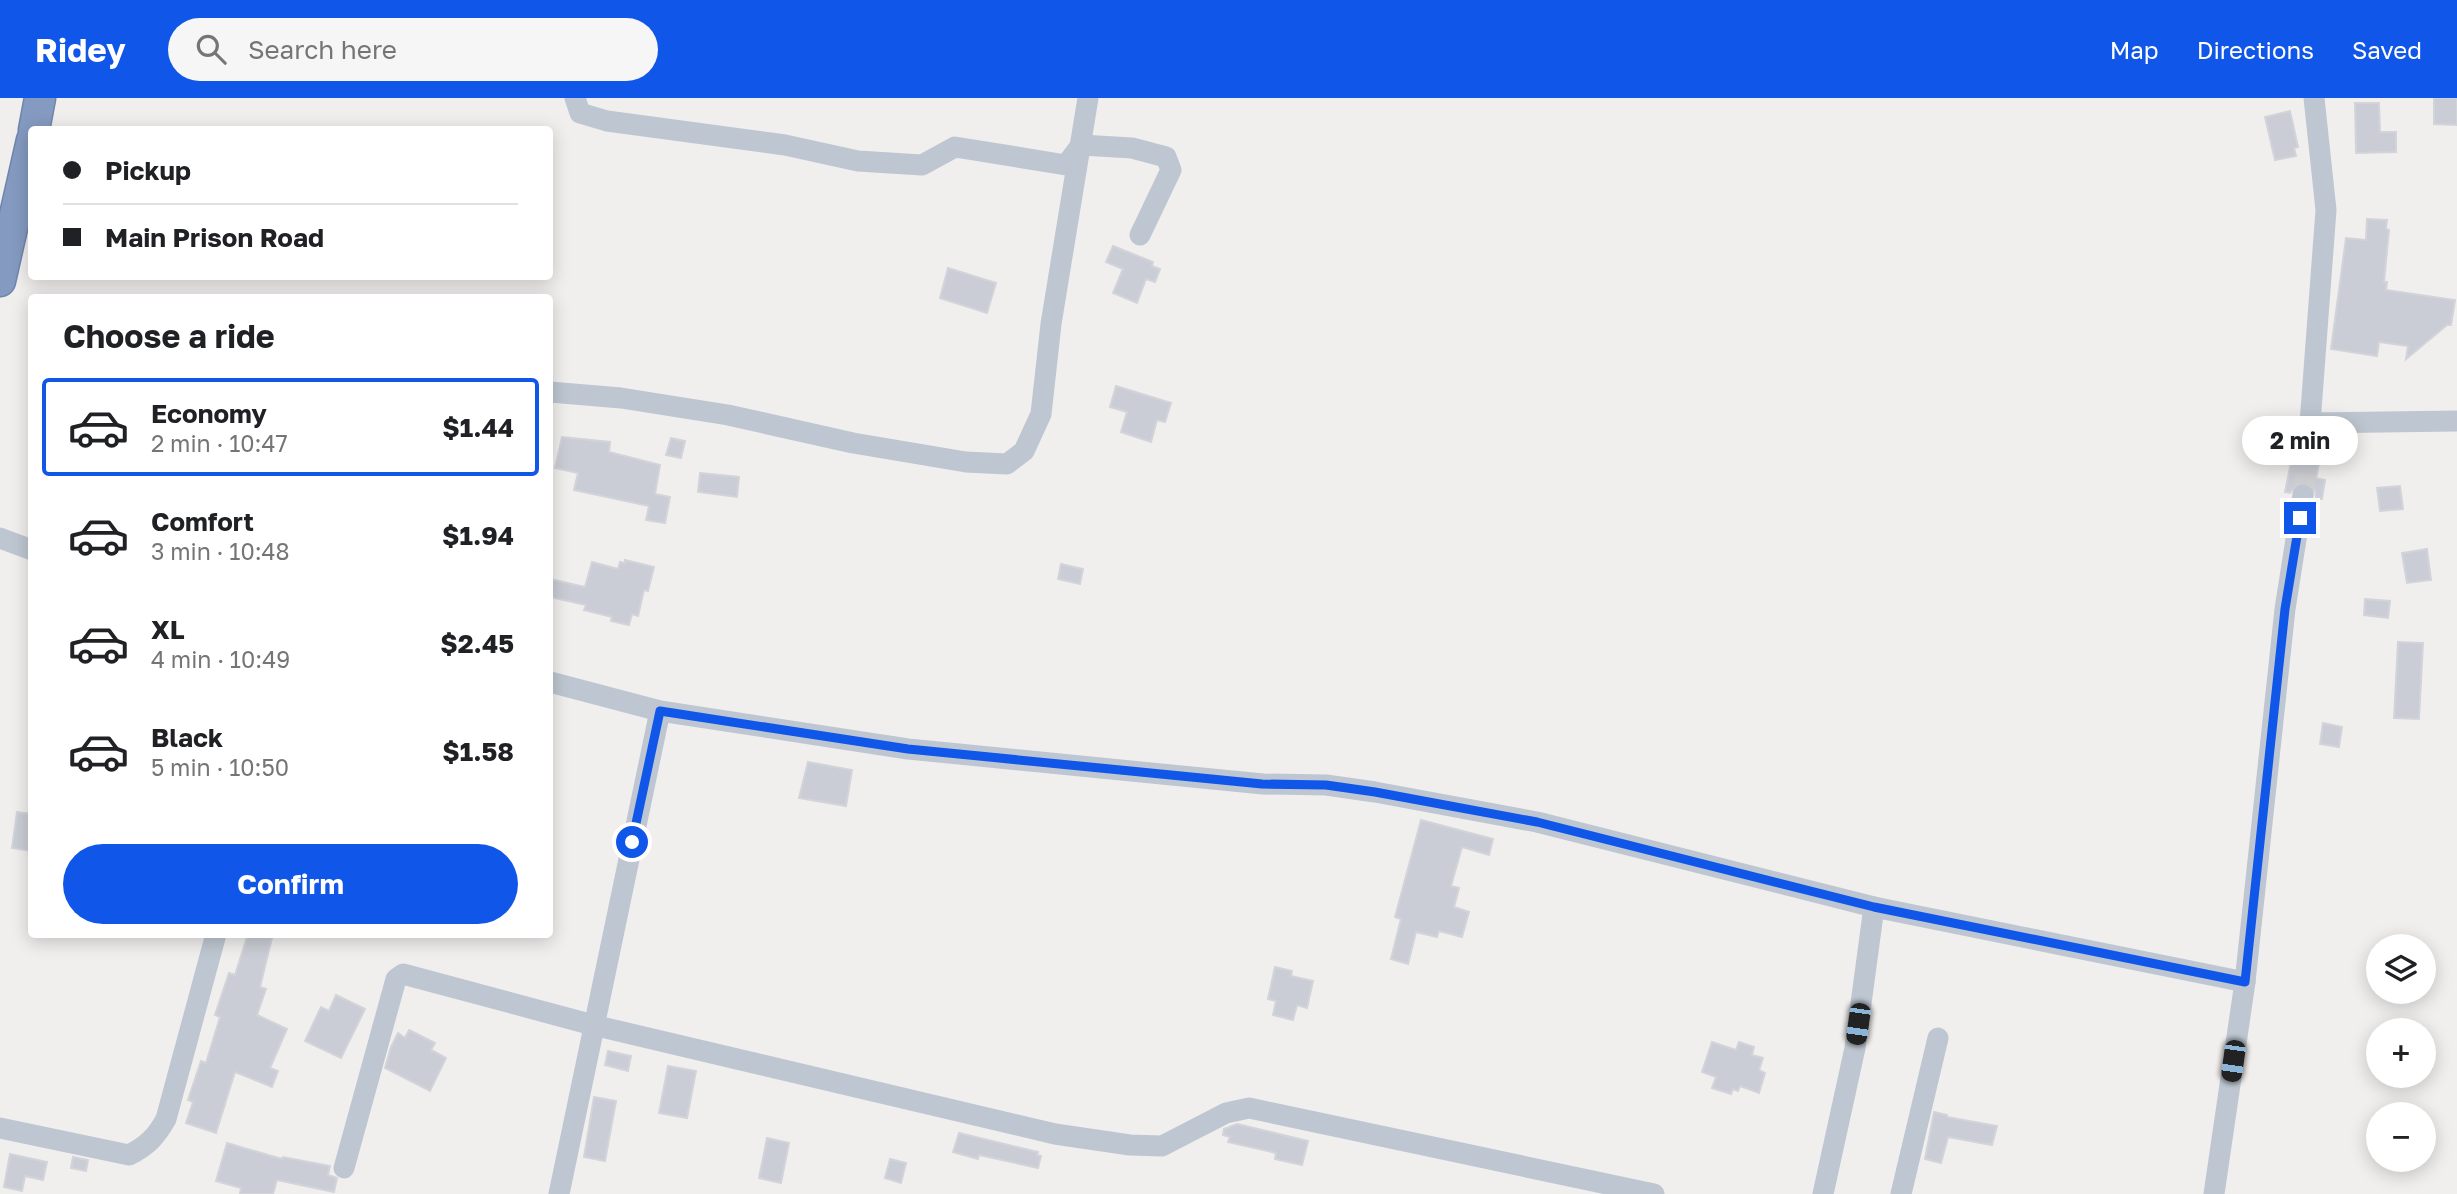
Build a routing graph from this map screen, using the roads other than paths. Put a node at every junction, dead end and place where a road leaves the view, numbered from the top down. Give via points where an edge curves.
1 (40, 98) edge
2 (575, 98) edge
3 (1088, 98) edge
4 (2314, 98) edge
5 (35, 126) edge
6 (1081, 145) junction
7 (28, 158) edge
8 (1140, 235) dead end
9 (0, 281) edge
10 (553, 392) edge
11 (2457, 421) edge
12 (2312, 423) junction
13 (2308, 450) tunnel mouth
14 (2303, 495) tunnel mouth
15 (0, 538) edge
16 (28, 548) edge
17 (553, 683) edge
18 (660, 711) junction
19 (1874, 907) junction
20 (215, 938) edge
21 (2245, 982) junction
22 (593, 1025) junction
23 (1938, 1038) dead end
24 (0, 1128) edge
25 (344, 1168) dead end
26 (559, 1194) edge
27 (1654, 1194) edge
28 (1822, 1194) edge
29 (1901, 1194) edge
30 (2214, 1194) edge

1 - 5 highway
2 - 6 street via 580,113 607,121 785,145 858,161 922,165 955,147 1066,164
3 - 6 street
4 - 12 street via 2326,210
6 - 8 street via 1132,148 1166,157 1171,170
6 - 10 street via 1041,414 1024,451 1007,464 903,452 621,398
7 - 9 highway
11 - 12 street
12 - 13 street
14 - 21 street via 2285,609
15 - 16 street
17 - 18 street
18 - 19 street via 908,749 1375,792 1537,822
18 - 22 street
19 - 21 street
19 - 28 street via 1855,1048
20 - 24 street via 166,1119 146,1146 129,1155
21 - 30 street
22 - 25 street via 399,976
22 - 26 street
22 - 27 street via 1055,1134 1162,1146 1226,1113 1249,1108
23 - 29 street

